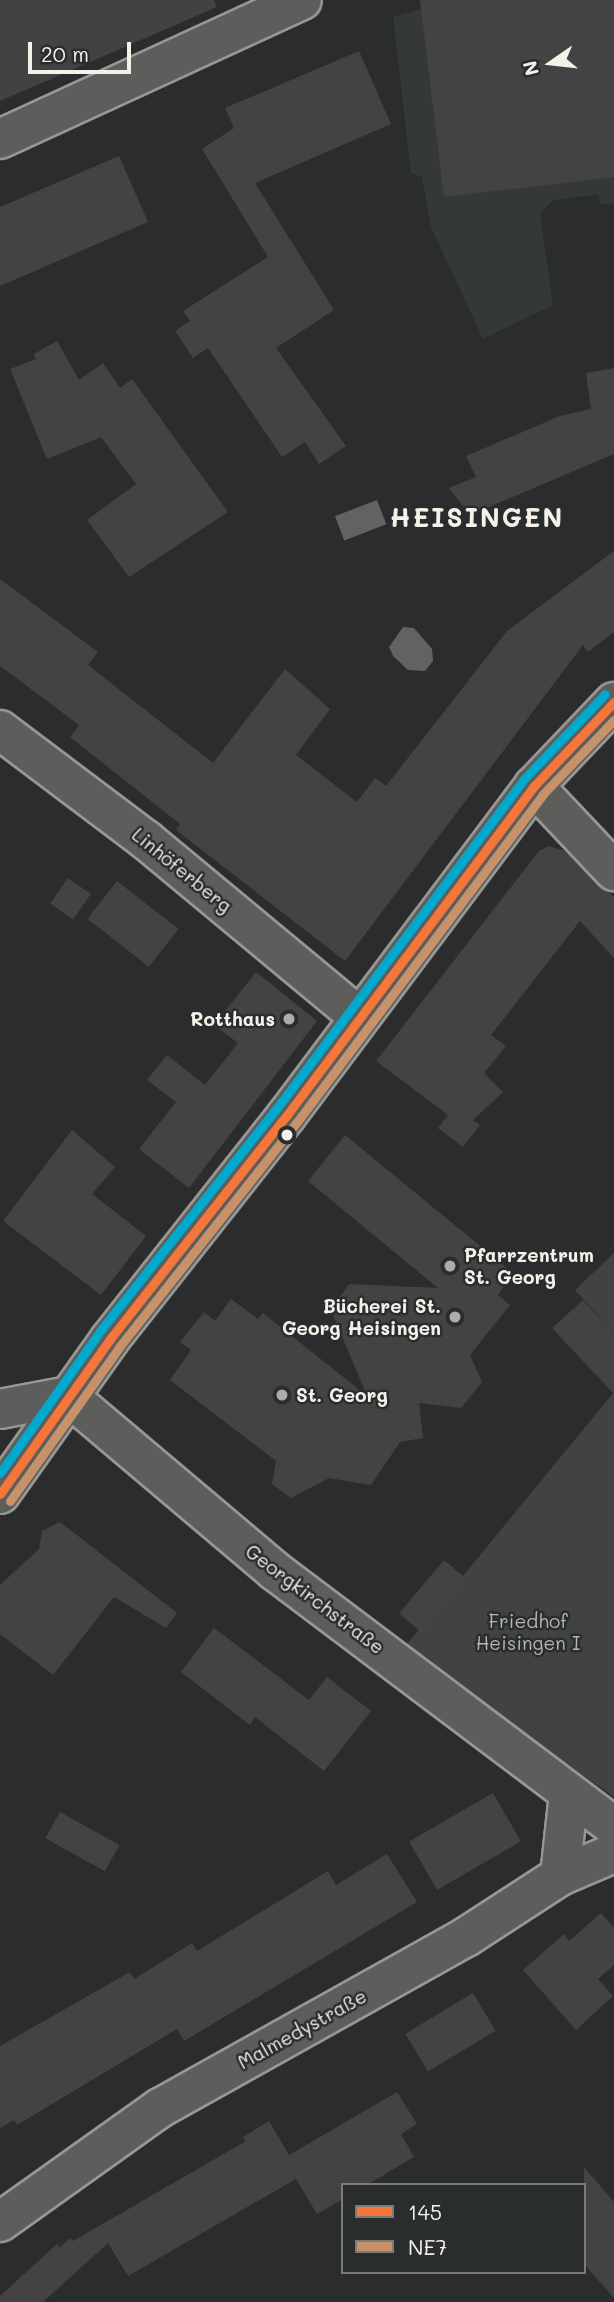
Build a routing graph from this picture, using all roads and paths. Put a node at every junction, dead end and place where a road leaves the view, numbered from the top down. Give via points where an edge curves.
1 (302, 0) edge
2 (0, 139) edge
3 (614, 702) edge
4 (0, 730) edge
5 (534, 786) junction
6 (614, 871) edge
7 (359, 1017) junction
8 (68, 1396) junction
9 (0, 1409) edge
10 (0, 1494) edge
11 (569, 1793) junction
12 (614, 1826) edge
13 (614, 1853) edge
14 (560, 1876) junction
15 (0, 2222) edge

1 - 2 street
3 - 5 street
4 - 7 street, Linhöferberg via 146,840
5 - 6 street
5 - 7 street
7 - 8 street
8 - 9 street
8 - 10 street
8 - 11 street, Georgkirchstraße via 275,1571
11 - 12 street, Georgkirchstraße
11 - 14 street
13 - 14 street, Malmedystraße
14 - 15 street, Malmedystraße via 466,1937 160,2108

